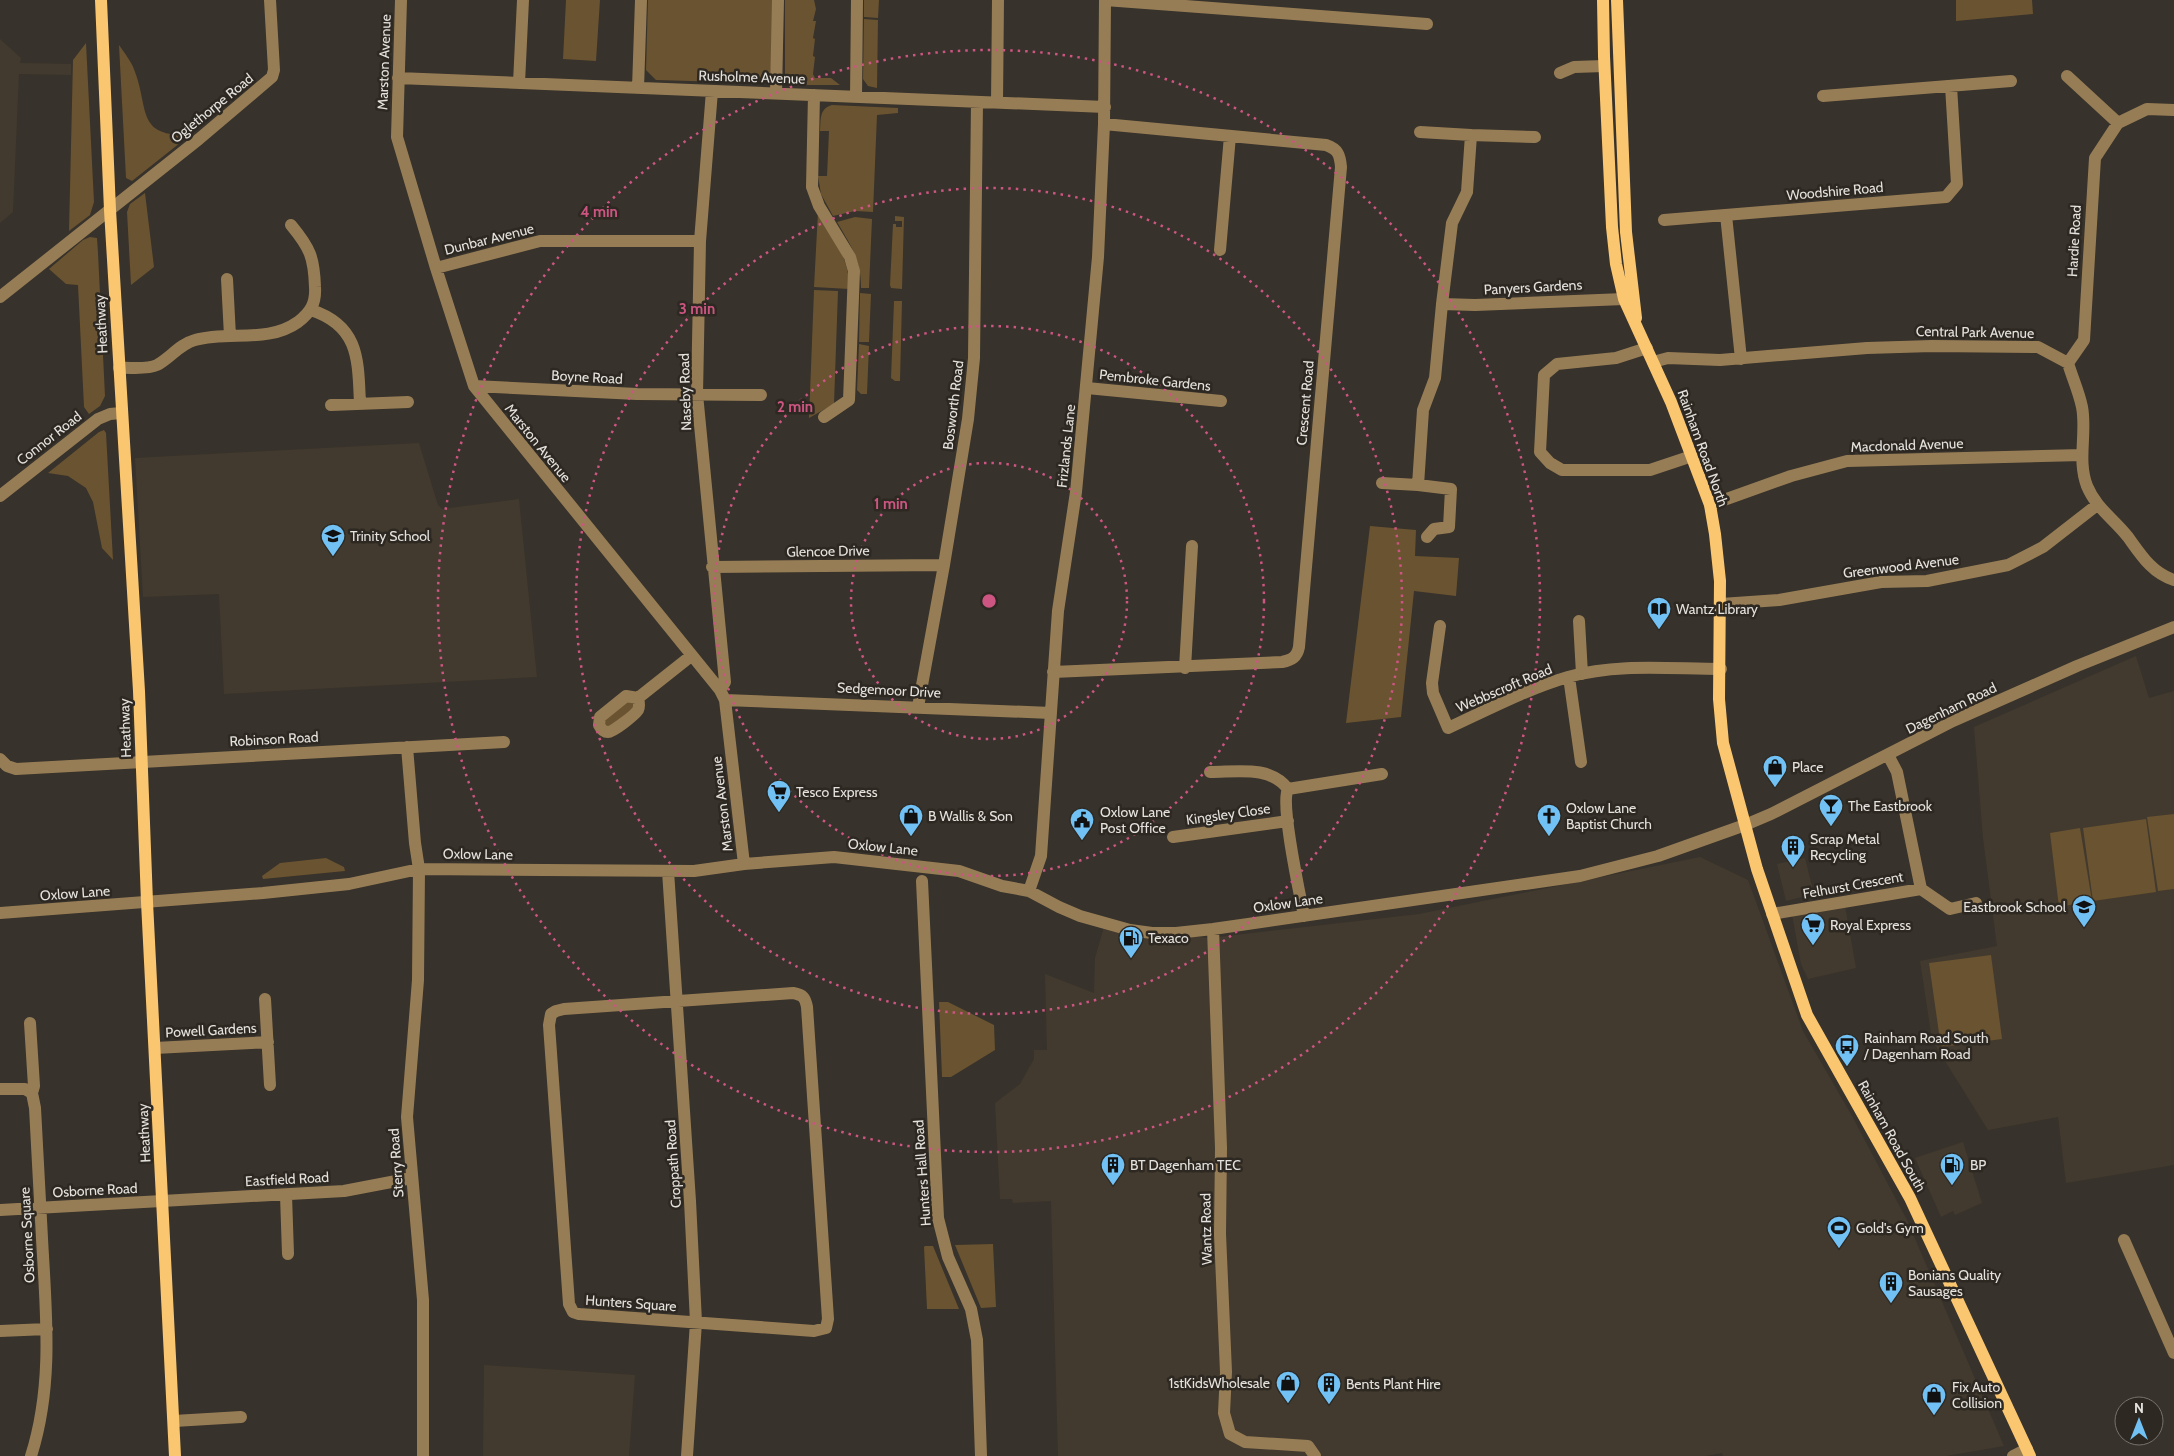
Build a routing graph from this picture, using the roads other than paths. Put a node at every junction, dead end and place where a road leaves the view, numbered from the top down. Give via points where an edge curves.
1 (101, 0) edge
2 (270, 0) edge
3 (401, 0) edge
4 (523, 0) edge
5 (641, 0) edge
6 (778, 0) edge
7 (857, 0) edge
8 (998, 0) edge
9 (1105, 0) edge
10 (1603, 0) edge
11 (1616, 0) edge
12 (1427, 24) dead end
13 (1604, 66) junction
14 (1560, 73) dead end
15 (2067, 76) dead end
16 (398, 78) junction
17 (2011, 81) dead end
18 (519, 83) junction
19 (1951, 86) junction
20 (638, 88) junction
21 (712, 91) junction
22 (776, 93) junction
23 (814, 95) junction
24 (1823, 96) dead end
25 (856, 97) junction
26 (977, 102) junction
27 (997, 103) junction
28 (1105, 107) junction
29 (2174, 110) edge
30 (2118, 123) junction
31 (1104, 124) junction
32 (1420, 132) dead end
33 (1230, 136) junction
34 (1471, 136) junction
35 (1535, 137) dead end
36 (110, 210) junction
37 (1726, 216) junction
38 (1664, 220) dead end
39 (291, 225) dead end
40 (700, 241) junction
41 (1220, 250) dead end
42 (436, 268) junction
43 (227, 279) dead end
44 (0, 296) edge
45 (1624, 299) junction
46 (1442, 304) junction
47 (311, 310) junction
48 (1636, 323) junction
49 (230, 336) junction
50 (1647, 348) junction
51 (1741, 358) junction
52 (1653, 362) junction
53 (2068, 363) junction
54 (119, 368) junction
55 (474, 386) junction
56 (1087, 388) junction
57 (697, 394) junction
58 (761, 396) dead end
59 (1221, 401) dead end
60 (408, 402) dead end
61 (360, 404) junction
62 (330, 405) dead end
63 (121, 413) junction
64 (824, 416) dead end
65 (2082, 455) junction
66 (1692, 456) junction
67 (1382, 483) dead end
68 (1418, 485) junction
69 (0, 496) edge
70 (1710, 505) junction
71 (2097, 505) junction
72 (1427, 537) dead end
73 (1192, 546) dead end
74 (944, 565) junction
75 (712, 567) junction
76 (2174, 580) edge
77 (1721, 604) junction
78 (1579, 621) dead end
79 (1440, 626) dead end
80 (2174, 626) edge
81 (691, 656) junction
82 (1185, 668) junction
83 (1721, 670) junction
84 (1054, 672) junction
85 (1576, 675) junction
86 (722, 695) junction
87 (638, 698) dead end
88 (918, 707) junction
89 (1051, 713) junction
90 (504, 742) dead end
91 (407, 747) junction
92 (1888, 755) junction
93 (0, 759) edge
94 (141, 761) junction
95 (1581, 762) dead end
96 (1210, 772) dead end
97 (1382, 774) dead end
98 (1288, 789) junction
99 (1288, 820) junction
100 (1745, 826) junction
101 (1173, 837) dead end
102 (744, 864) junction
103 (419, 869) junction
104 (668, 871) junction
105 (922, 881) dead end
106 (1921, 889) junction
107 (1029, 891) junction
108 (147, 902) junction
109 (1976, 903) dead end
110 (0, 913) edge
111 (1772, 914) junction
112 (1304, 916) junction
113 (1213, 929) junction
114 (266, 999) dead end
115 (676, 1002) junction
116 (30, 1022) dead end
117 (268, 1042) junction
118 (155, 1048) junction
119 (270, 1085) dead end
120 (0, 1089) edge
121 (32, 1093) junction
122 (412, 1178) junction
123 (286, 1195) junction
124 (162, 1202) junction
125 (40, 1208) junction
126 (0, 1210) edge
127 (2124, 1240) dead end
128 (288, 1254) dead end
129 (696, 1322) junction
130 (47, 1329) junction
131 (0, 1331) edge
132 (2174, 1353) edge
133 (240, 1417) dead end
134 (174, 1421) junction
135 (2029, 1453) edge
136 (31, 1456) edge
137 (176, 1456) edge
138 (423, 1456) edge
139 (687, 1456) edge
140 (981, 1456) edge
141 (1315, 1456) edge
142 (2013, 1456) edge

1 - 36 main road, Heathway
2 - 36 street, Oglethorpe Road via 272,77
3 - 16 street, Marston Avenue
4 - 18 street
5 - 20 street
6 - 22 street
7 - 25 street
8 - 27 street
9 - 12 street
9 - 28 street, Frizlands Lane
10 - 13 main road, Rainham Road North
11 - 48 main road, Rainham Road North via 1626,232
13 - 14 street via 1574,67
13 - 45 main road, Rainham Road North via 1612,227
15 - 30 street
16 - 18 street, Rusholme Avenue
16 - 42 street, Marston Avenue via 397,137
17 - 19 street
18 - 20 street, Rusholme Avenue
19 - 24 street
19 - 37 street, Woodshire Road via 1957,184 1946,197
20 - 21 street, Rusholme Avenue
21 - 22 street, Rusholme Avenue
21 - 40 street, Naseby Road
22 - 23 street, Rusholme Avenue
23 - 25 street, Rusholme Avenue
23 - 64 street via 812,187 819,206 850,257 854,280 849,400
25 - 26 street, Rusholme Avenue
26 - 27 street, Rusholme Avenue
26 - 74 street, Bosworth Road via 974,358 968,419
27 - 28 street, Rusholme Avenue
28 - 31 street, Frizlands Lane
29 - 30 street via 2146,109
30 - 53 street, Hardie Road via 2095,158 2084,340
31 - 33 street, Crescent Road
31 - 56 street, Frizlands Lane via 1098,257
32 - 34 street
33 - 41 street
33 - 82 street, Crescent Road via 1326,145 1339,153 1341,167 1297,655 1282,662
34 - 35 street
34 - 46 street via 1467,192 1452,223
36 - 44 street
36 - 54 main road, Heathway
37 - 38 street, Woodshire Road
37 - 51 street
39 - 47 street via 307,245 314,266 316,299
40 - 42 street, Dunbar Avenue via 540,241
40 - 57 street, Naseby Road
42 - 55 street, Marston Avenue
43 - 49 street
45 - 46 street, Panyers Gardens
45 - 48 main road, Rainham Road North
46 - 68 street via 1435,378 1423,410
47 - 49 street via 289,328 275,333
47 - 61 street via 328,315 342,327 349,340 358,360
48 - 50 main road, Rainham Road North
49 - 54 street via 192,340 155,366
50 - 52 main road, Rainham Road North
50 - 66 street via 1616,358 1557,364 1544,375 1540,452 1562,470 1650,470
51 - 52 street, Central Park Avenue via 1682,358
51 - 53 street, Central Park Avenue via 1867,348 2038,347
52 - 66 main road, Rainham Road North
53 - 65 street via 2082,408
54 - 63 main road, Heathway
55 - 57 street, Boyne Road
55 - 81 street, Marston Avenue
56 - 59 street, Pembroke Gardens
56 - 84 street, Frizlands Lane via 1076,492 1058,611
57 - 58 street, Boyne Road
57 - 75 street, Naseby Road
60 - 61 street
61 - 62 street
63 - 69 street, Connor Road via 98,419
63 - 94 main road, Heathway
65 - 70 street, Macdonald Avenue via 1847,461 1791,476
65 - 71 street via 2087,486
66 - 70 main road, Rainham Road North
67 - 68 street
68 - 72 street via 1451,489 1449,527 1434,529
70 - 77 main road, Rainham Road North
71 - 76 street via 2124,531 2148,564
71 - 77 street, Greenwood Avenue via 2042,547 2008,564 1927,581 1881,582 1779,600
73 - 82 street
74 - 75 street, Glencoe Drive
74 - 88 street, Bosworth Road
75 - 86 street, Naseby Road via 724,682
77 - 83 main road, Rainham Road North
78 - 85 street
79 - 85 street, Webbscroft Road via 1432,683 1448,728 1540,686
80 - 92 street, Dagenham Road via 1953,721
81 - 86 street, Marston Avenue
81 - 87 street
82 - 84 street, Crescent Road
83 - 85 street, Webbscroft Road via 1657,666
83 - 100 main road, Rainham Road North via 1719,699 1723,743
84 - 89 street, Frizlands Lane
85 - 95 street
86 - 88 street, Sedgemoor Drive
86 - 102 street, Marston Avenue
88 - 89 street, Sedgemoor Drive
89 - 107 street, Frizlands Lane via 1041,856
90 - 91 street, Robinson Road
91 - 94 street, Robinson Road
91 - 103 street
92 - 100 street, Dagenham Road
92 - 106 street, Felhurst Crescent via 1897,772
93 - 94 street, Robinson Road via 16,769
94 - 108 main road, Heathway
96 - 98 street via 1252,771 1273,775
97 - 98 street
98 - 99 street
99 - 101 street, Kingsley Close
99 - 112 street
100 - 111 main road, Rainham Road South
100 - 112 street, Oxlow Lane via 1658,856 1580,876
102 - 104 street, Oxlow Lane
102 - 107 street, Oxlow Lane via 854,859 959,871 1002,886
103 - 104 street, Oxlow Lane
103 - 108 street, Oxlow Lane via 349,884
103 - 122 street, Sterry Road via 418,980 408,1116
104 - 115 street, Croppath Road
105 - 140 street, Hunters Hall Road via 938,1218 948,1257 971,1309 977,1340
106 - 109 street via 1950,909
106 - 111 street, Felhurst Crescent
107 - 113 street, Oxlow Lane via 1080,916 1130,930 1176,933
108 - 110 street, Oxlow Lane
108 - 118 main road, Heathway
111 - 135 main road, Rainham Road South via 1807,1015 1910,1198
112 - 113 street, Oxlow Lane
113 - 141 street, Wantz Road via 1221,1148 1224,1413 1230,1434 1245,1442 1308,1446
114 - 117 street, Powell Gardens
115 - 129 street, Croppath Road
115 - 129 street, Hunters Square via 556,1011 551,1014 549,1025 570,1309 579,1314
115 - 129 street, Hunters Square via 793,993 805,998 828,1320 826,1328 814,1331
116 - 121 street, Osborne Square
117 - 118 street, Powell Gardens
117 - 119 street, Powell Gardens
118 - 124 main road, Heathway
120 - 121 street via 25,1089
121 - 125 street, Osborne Square
122 - 123 street, Eastfield Road via 344,1191
122 - 138 street, Sterry Road via 423,1300
123 - 124 street, Eastfield Road
123 - 128 street
124 - 125 street, Osborne Road
124 - 134 main road, Heathway
125 - 126 street, Osborne Road
125 - 130 street, Osborne Square
127 - 132 street
129 - 139 street, Croppath Road
130 - 131 street
130 - 136 street via 44,1403
133 - 134 street
134 - 137 main road, Heathway
135 - 142 street

